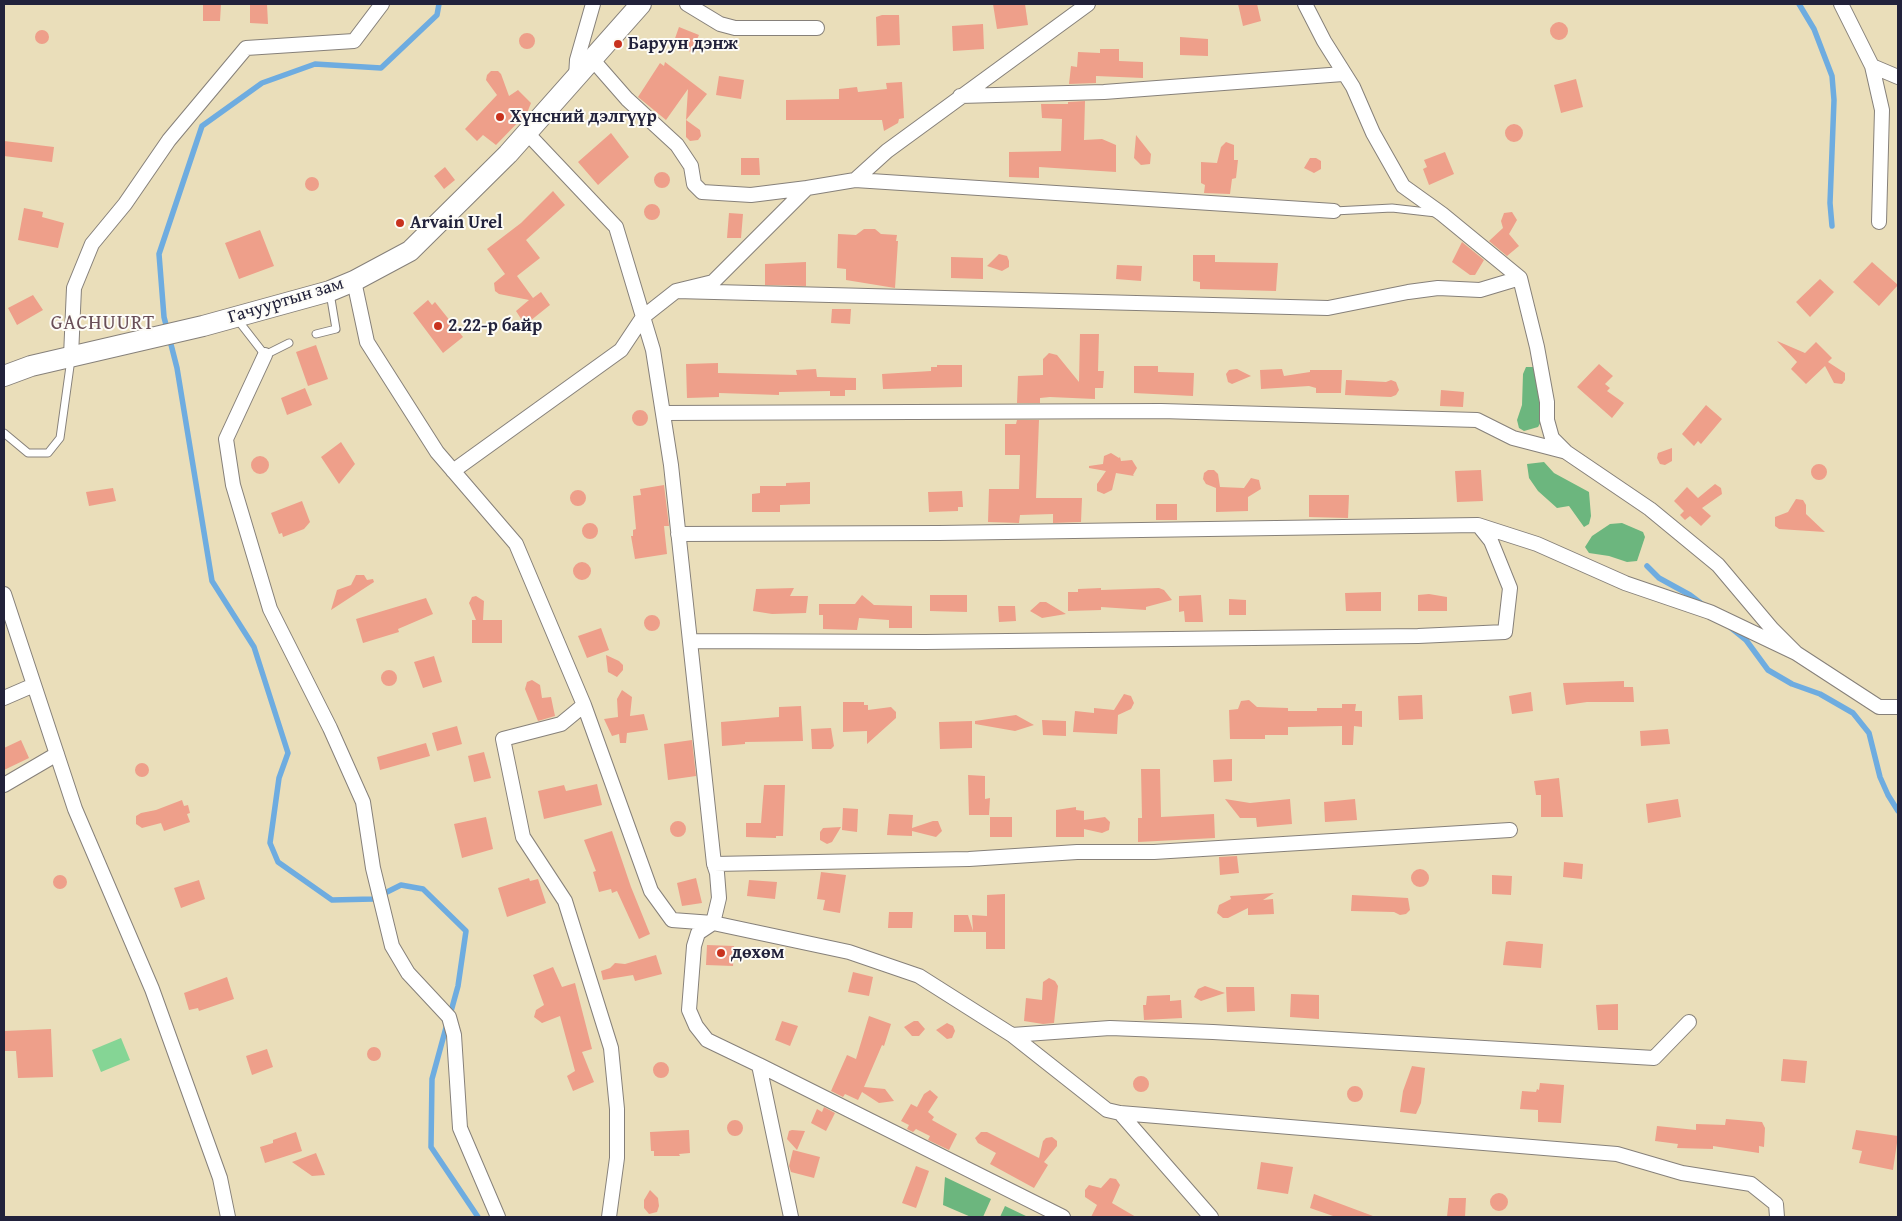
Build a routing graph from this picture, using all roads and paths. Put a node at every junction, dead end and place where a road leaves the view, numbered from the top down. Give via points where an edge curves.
1 (382, 4) edge
2 (594, 4) edge
3 (640, 4) edge
4 (687, 4) edge
5 (1088, 4) edge
6 (1306, 4) edge
7 (1841, 4) edge
8 (817, 28) dead end
9 (592, 59) junction
10 (1872, 66) junction
11 (1343, 74) junction
12 (576, 77) junction
13 (1898, 77) edge
14 (960, 96) junction
15 (527, 133) junction
16 (855, 180) junction
17 (807, 188) junction
18 (1334, 211) joint
19 (1442, 214) junction
20 (1879, 222) dead end
21 (1520, 278) junction
22 (354, 281) junction
23 (330, 291) junction
24 (676, 291) junction
25 (643, 316) junction
26 (235, 317) junction
27 (316, 334) dead end
28 (289, 343) dead end
29 (265, 355) junction
30 (72, 356) junction
31 (4, 376) edge
32 (663, 413) junction
33 (4, 434) edge
34 (1566, 452) junction
35 (453, 471) junction
36 (1478, 525) junction
37 (678, 534) junction
38 (4, 594) edge
39 (690, 641) junction
40 (1796, 653) junction
41 (34, 685) junction
42 (4, 698) edge
43 (584, 705) junction
44 (1898, 707) edge
45 (57, 754) junction
46 (4, 785) edge
47 (1510, 830) dead end
48 (714, 864) junction
49 (713, 923) junction
50 (1689, 1022) dead end
51 (1012, 1035) junction
52 (759, 1065) junction
53 (1120, 1113) junction
54 (228, 1217) edge
55 (498, 1217) edge
56 (609, 1217) edge
57 (791, 1217) edge
58 (1063, 1217) edge
59 (1211, 1217) edge
60 (1777, 1217) edge

1 - 30 street via 354,41 246,48 169,140 125,204 92,244 74,288
2 - 12 street via 577,60
3 - 9 main road, Гачууртын зам
4 - 8 street via 720,24 735,28
5 - 14 street
6 - 11 street
7 - 10 street
9 - 12 main road, Гачууртын зам
9 - 17 street via 628,99 677,145 691,166 694,184 702,192 751,195
10 - 13 street
10 - 20 street via 1882,110
11 - 14 street via 1104,92
11 - 19 street via 1353,87 1402,186
12 - 15 main road, Гачууртын зам
14 - 16 street via 887,151
15 - 22 main road, Гачууртын зам via 410,251
15 - 25 street via 616,227
16 - 17 street
16 - 18 street
17 - 24 street via 713,282
18 - 19 lane via 1392,208
19 - 21 street
21 - 24 street via 1480,290 1438,288 1328,308
21 - 34 street via 1537,347 1547,420 1552,438
22 - 23 main road, Гачууртын зам
22 - 35 street via 368,342 437,452
23 - 26 main road, Гачууртын зам
23 - 27 lane via 336,329
24 - 25 street
25 - 32 street
25 - 35 street via 621,350
26 - 29 lane
26 - 30 main road, Гачууртын зам
28 - 29 lane
29 - 55 street via 226,440 233,485 270,609 363,802 373,868 392,946 408,973 449,1017 454,1035 460,1128
30 - 31 main road, Гачууртын зам
30 - 33 lane via 60,438 48,453 28,452
32 - 34 street via 1161,411 1477,420 1513,438
32 - 37 street
34 - 40 street via 1650,509 1718,565
35 - 43 street via 516,544
36 - 37 street via 939,534
36 - 39 street via 1491,541 1510,588 1505,632 925,642
36 - 40 street via 1537,544 1626,583 1710,612
37 - 39 street
38 - 41 street
39 - 48 street
40 - 44 street via 1879,707
41 - 42 street
41 - 45 street
43 - 49 street via 651,890 672,920
43 - 56 street via 561,724 504,739 523,837 565,901 611,1048 617,1148
45 - 46 street
45 - 54 street via 75,808 152,989 220,1178
47 - 48 street via 1154,852
48 - 49 street via 719,898
49 - 51 street via 849,952 919,976
49 - 52 street via 698,933 694,946 689,1010 707,1040
50 - 51 street via 1654,1058 1223,1032 1110,1028
51 - 53 street via 1107,1110
52 - 57 street
52 - 58 street
53 - 59 street
53 - 60 street via 1618,1154 1682,1173 1751,1184 1776,1204

